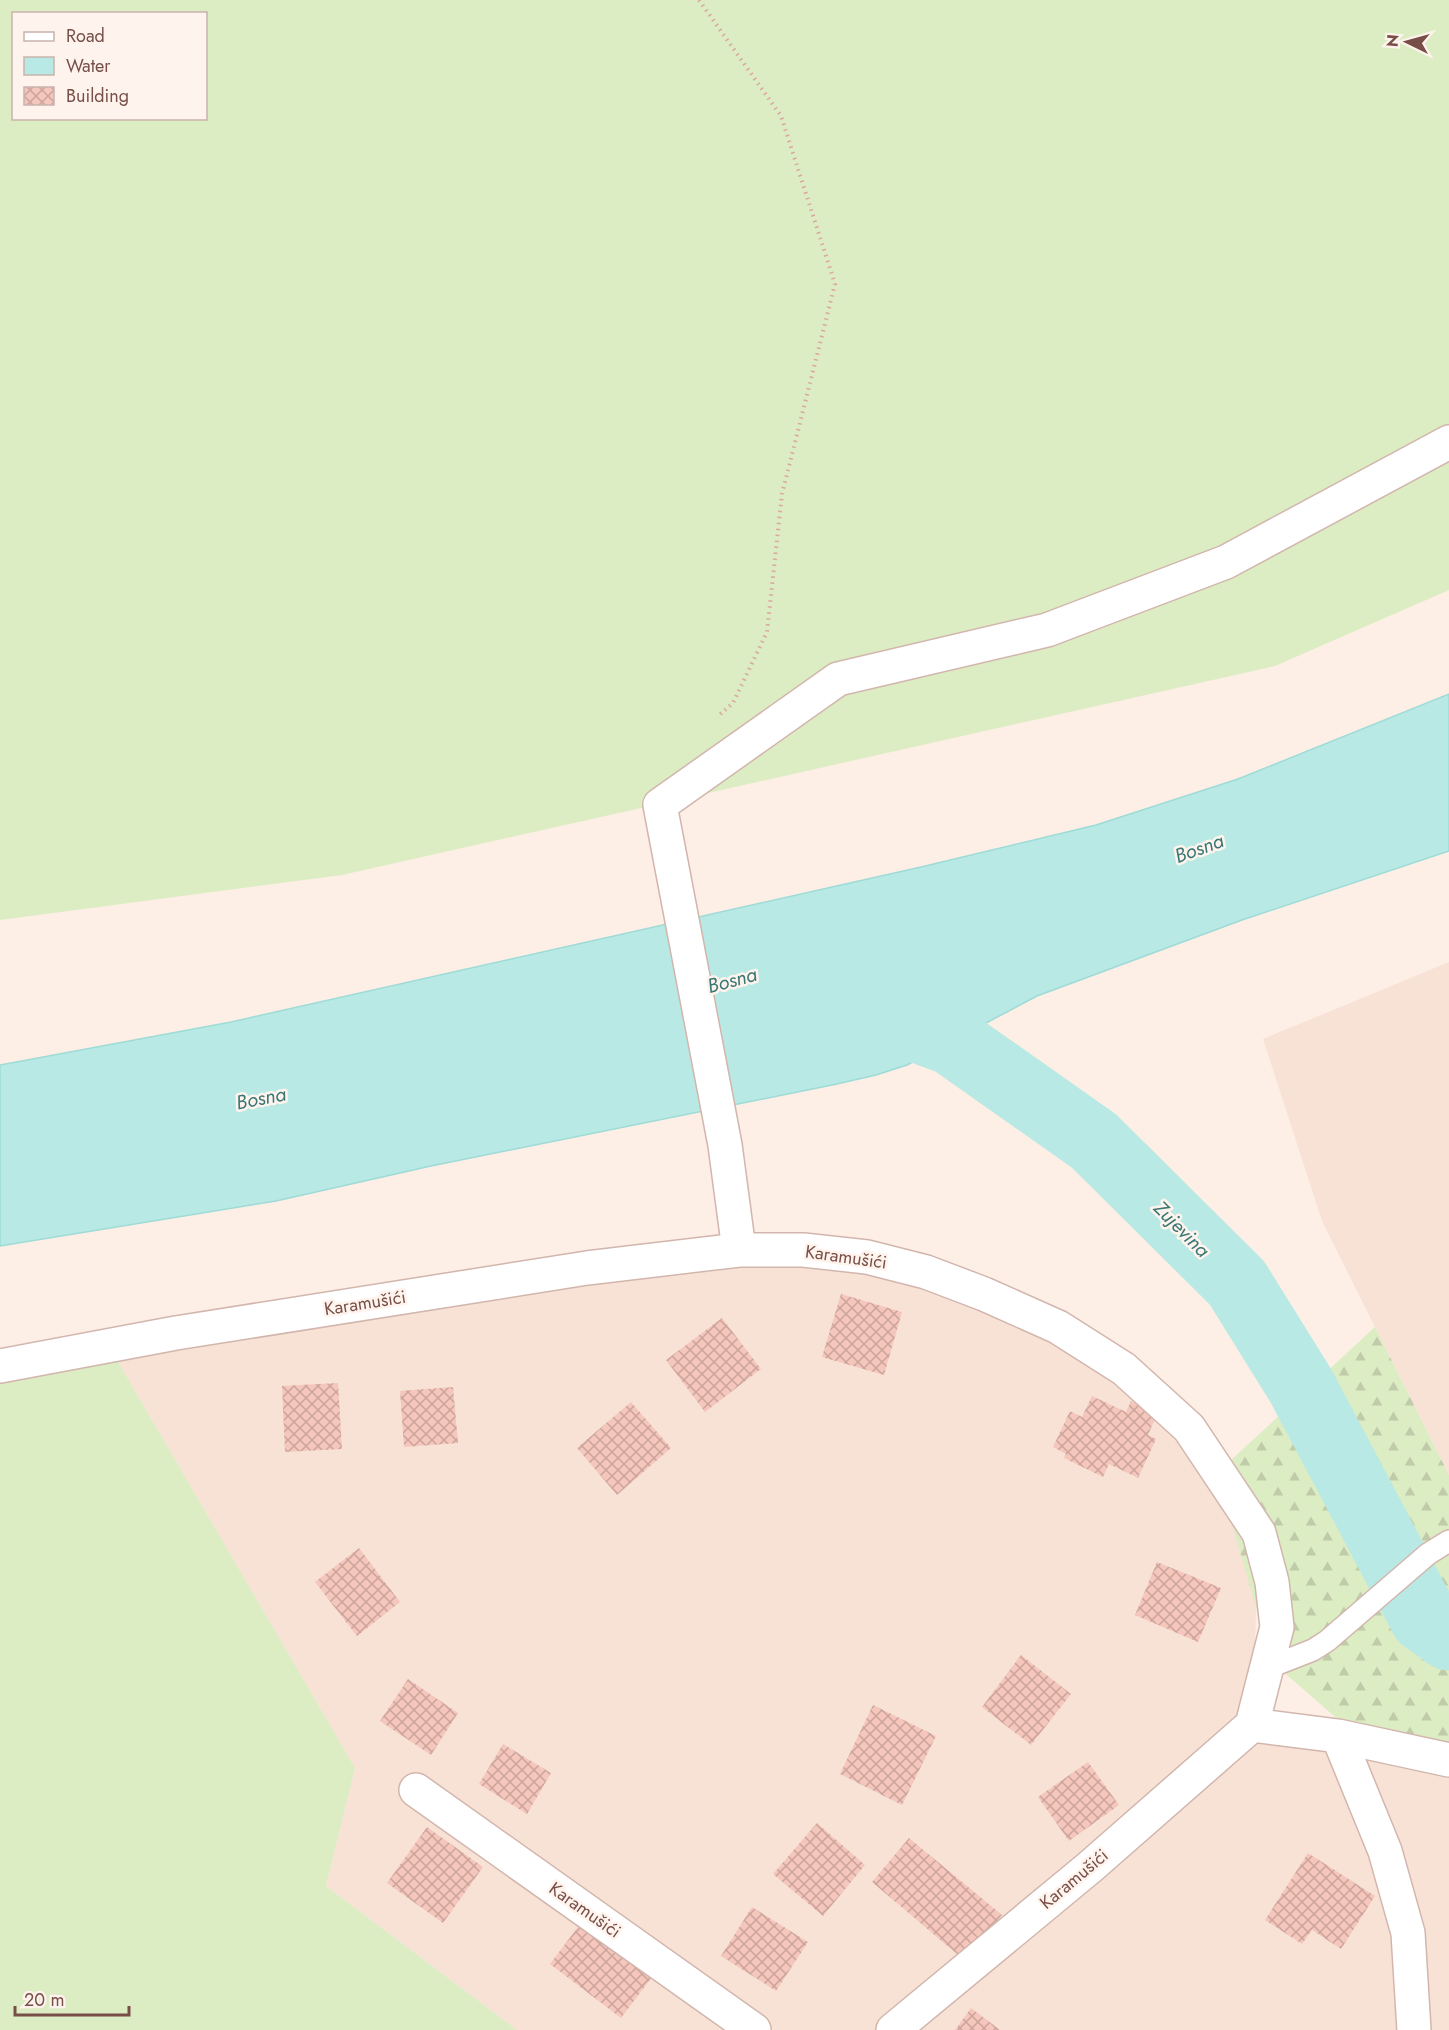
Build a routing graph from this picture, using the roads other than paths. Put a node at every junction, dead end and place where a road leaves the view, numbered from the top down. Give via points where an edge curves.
1 (1449, 442) edge
2 (739, 1250) junction
3 (0, 1366) edge
4 (1449, 1541) edge
5 (1267, 1668) junction
6 (1252, 1725) junction
7 (1338, 1736) junction
8 (1449, 1760) edge
9 (416, 1790) dead end
10 (754, 2030) edge
11 (893, 2030) edge
12 (1414, 2030) edge

1 - 2 street via 1226,562 1047,630 838,679 660,805 725,1145
2 - 3 street, Karamušići via 587,1268 176,1333
2 - 5 street, Karamušići via 803,1250 867,1257 926,1272 1058,1327 1124,1369 1189,1428 1259,1533 1272,1582 1277,1627
4 - 5 lane via 1428,1554 1327,1641
5 - 6 street, Karamušići
6 - 7 street
6 - 11 street, Karamušići via 1090,1867
7 - 8 street
7 - 12 street via 1385,1851 1408,1933
9 - 10 street, Karamušići

